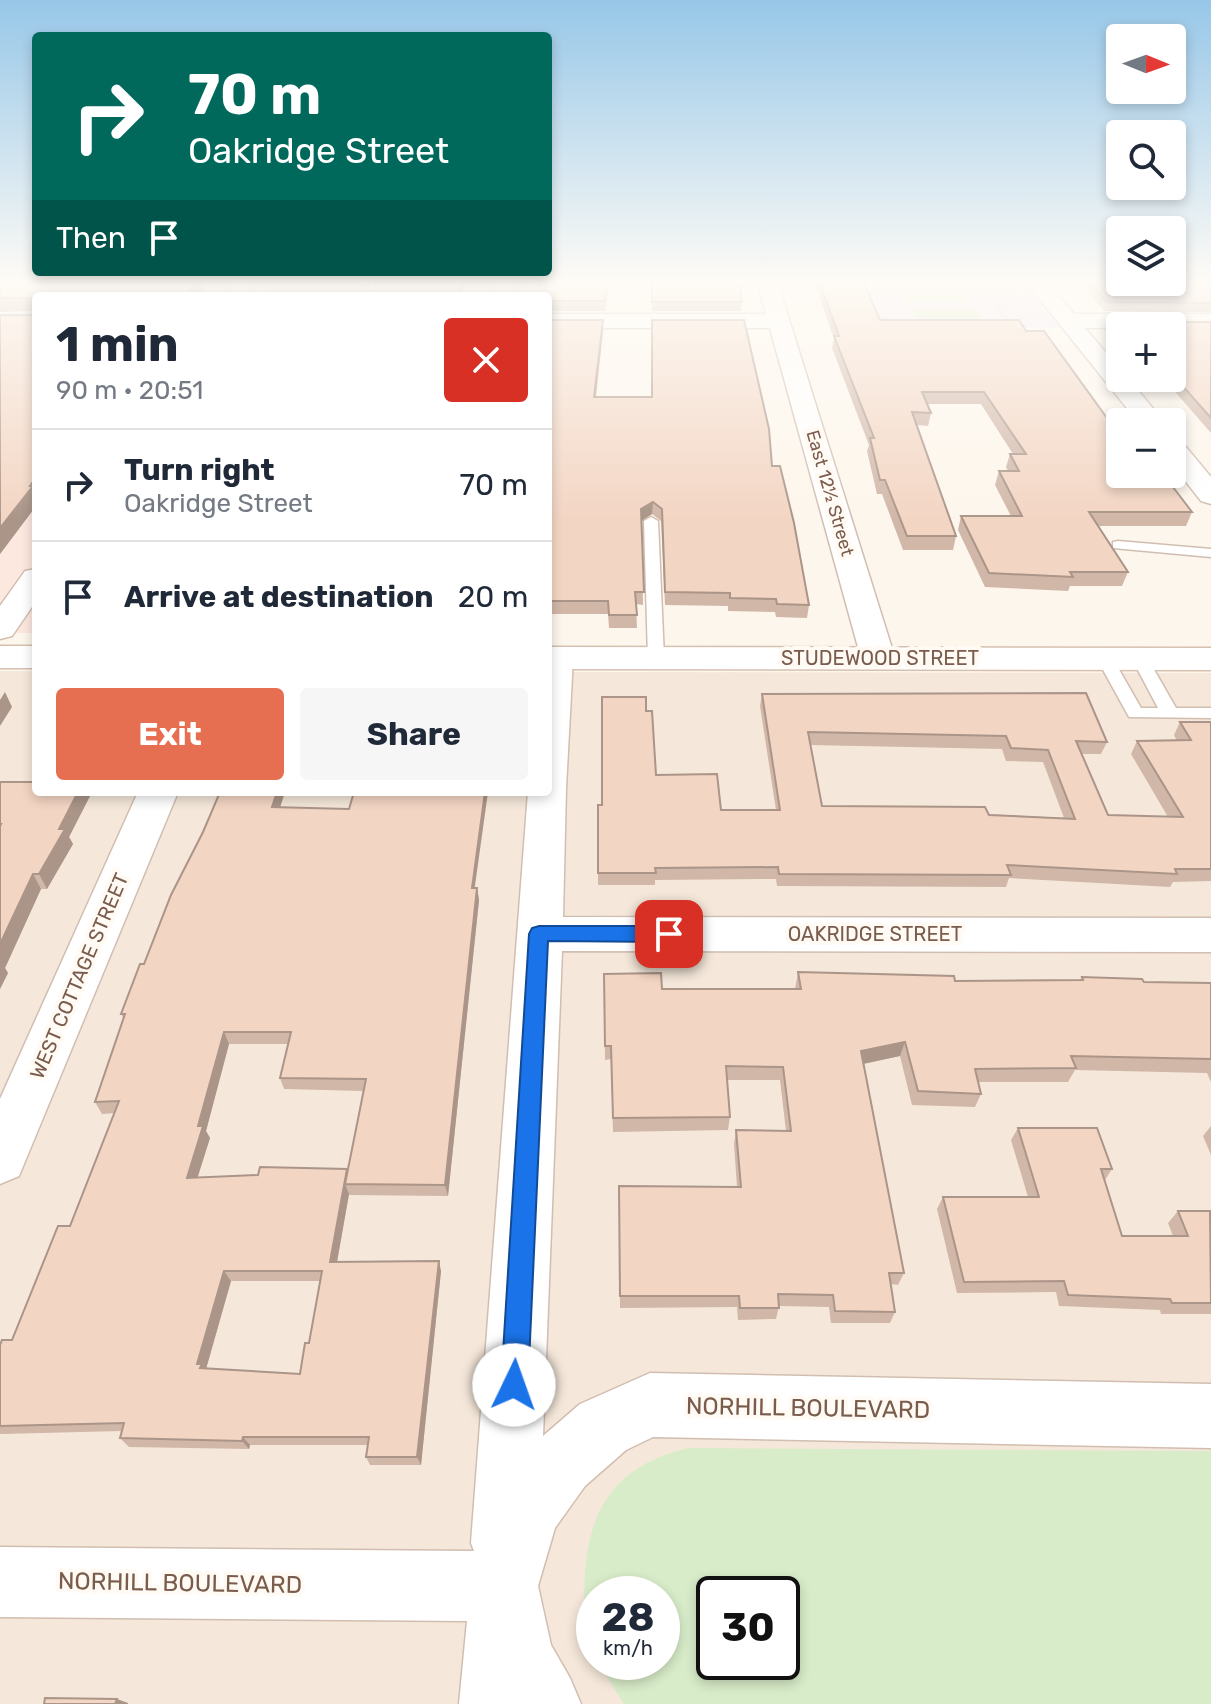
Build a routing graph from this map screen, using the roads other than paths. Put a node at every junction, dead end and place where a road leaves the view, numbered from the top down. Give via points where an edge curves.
1 (791, 361) edge
2 (1100, 361) edge
3 (1139, 408) edge
4 (1186, 464) edge
5 (1211, 495) edge
6 (651, 521) edge
7 (1118, 545) dead end
8 (1211, 553) edge
9 (32, 585) edge
10 (0, 629) edge
11 (0, 657) edge
12 (32, 657) edge
13 (552, 658) edge
14 (656, 658) junction
15 (878, 658) junction
16 (1123, 659) junction
17 (1211, 659) edge
18 (1170, 713) junction
19 (1211, 713) edge
20 (156, 796) edge
21 (548, 796) edge
22 (539, 934) junction
23 (1211, 935) edge
24 (0, 1159) edge
25 (1211, 1416) edge
26 (0, 1582) edge
27 (503, 1586) junction
28 (496, 1704) edge
29 (544, 1704) edge

1 - 15 street, East 12½ Street
2 - 3 street
4 - 5 street
6 - 14 lane
7 - 8 lane
9 - 10 street
11 - 12 main road
13 - 14 main road, STUDEWOOD STREET
14 - 15 main road, STUDEWOOD STREET
15 - 16 main road, STUDEWOOD STREET
16 - 17 main road, STUDEWOOD STREET
16 - 18 lane
16 - 18 lane via 1135,713
18 - 19 lane
20 - 24 street, WEST COTTAGE STREET
21 - 22 street
22 - 23 street, OAKRIDGE STREET
22 - 27 street
25 - 27 street, NORHILL BOULEVARD via 650,1405 603,1427 562,1463 526,1511
26 - 27 street, NORHILL BOULEVARD
27 - 28 street
27 - 29 street, NORHILL BOULEVARD via 517,1658

